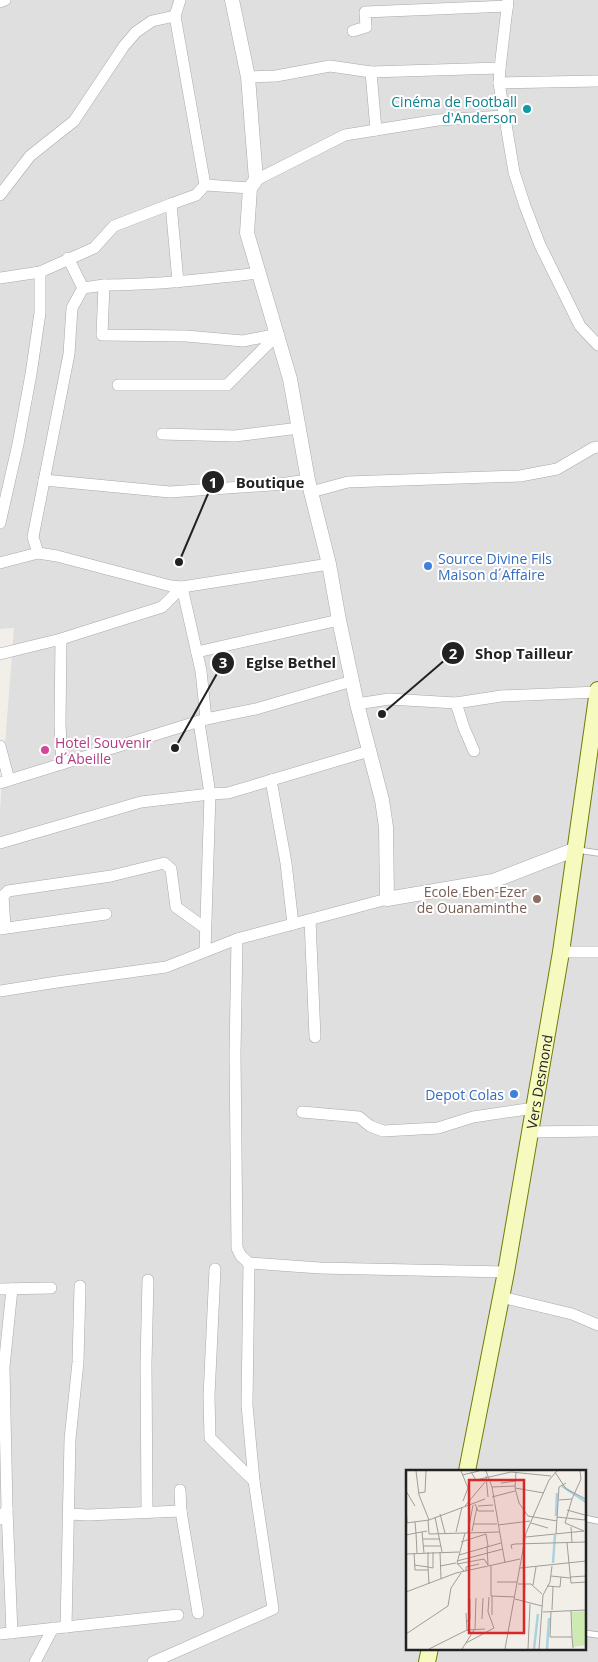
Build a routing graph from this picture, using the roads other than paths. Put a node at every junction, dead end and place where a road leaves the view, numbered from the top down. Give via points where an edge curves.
1 (5, 0) edge
2 (180, 0) edge
3 (232, 0) edge
4 (0, 2) edge
5 (508, 3) edge
6 (176, 16) junction
7 (353, 31) dead end
8 (500, 68) junction
9 (371, 72) junction
10 (248, 77) junction
11 (598, 81) edge
12 (499, 82) junction
13 (504, 116) junction
14 (376, 130) junction
15 (253, 184) junction
16 (205, 186) junction
17 (0, 195) edge
18 (171, 204) junction
19 (68, 258) junction
20 (40, 272) junction
21 (258, 273) junction
22 (0, 278) edge
23 (178, 282) junction
24 (104, 285) junction
25 (83, 288) junction
26 (278, 334) junction
27 (598, 345) edge
28 (118, 385) dead end
29 (299, 428) junction
30 (162, 434) dead end
31 (598, 447) edge
32 (44, 480) junction
33 (310, 486) junction
34 (0, 524) edge
35 (38, 553) junction
36 (0, 563) edge
37 (329, 564) junction
38 (182, 587) junction
39 (338, 620) junction
40 (61, 639) junction
41 (197, 652) junction
42 (0, 654) edge
43 (352, 681) junction
44 (598, 691) edge
45 (456, 703) junction
46 (358, 704) junction
47 (203, 720) junction
48 (0, 746) edge
49 (369, 751) junction
50 (474, 751) dead end
51 (62, 764) junction
52 (271, 780) junction
53 (4, 781) edge
54 (210, 794) junction
55 (0, 843) edge
56 (576, 849) junction
57 (598, 853) edge
58 (2, 896) edge
59 (388, 899) junction
60 (106, 914) dead end
61 (310, 920) junction
62 (293, 924) junction
63 (2, 928) edge
64 (205, 928) junction
65 (237, 939) junction
66 (205, 951) junction
67 (561, 952) junction
68 (598, 952) edge
69 (0, 991) edge
70 (315, 1037) dead end
71 (534, 1108) junction
72 (302, 1112) dead end
73 (598, 1131) edge
74 (530, 1132) junction
75 (249, 1263) junction
76 (215, 1269) dead end
77 (506, 1272) junction
78 (148, 1280) dead end
79 (80, 1286) dead end
80 (51, 1288) dead end
81 (6, 1289) edge
82 (502, 1297) junction
83 (598, 1325) edge
84 (467, 1470) edge
85 (254, 1481) junction
86 (180, 1490) dead end
87 (7, 1509) junction
88 (181, 1511) junction
89 (147, 1512) junction
90 (69, 1514) junction
91 (0, 1519) edge
92 (198, 1613) dead end
93 (178, 1615) dead end
94 (66, 1627) junction
95 (53, 1628) junction
96 (12, 1633) junction
97 (0, 1634) edge
98 (36, 1662) edge
99 (153, 1662) edge

1 - 4 street
2 - 6 street
3 - 10 street
5 - 7 street via 366,12 366,27
5 - 8 street
6 - 16 street
6 - 17 street via 152,22 136,32 74,121 30,156
8 - 9 street
8 - 12 street
9 - 10 street via 330,66 276,76
9 - 14 street
10 - 15 street
11 - 12 street
12 - 13 street
13 - 14 street via 438,120
13 - 27 street via 514,172 540,245 580,326
14 - 15 street via 345,135
15 - 16 street
15 - 21 street via 247,233
16 - 18 street via 196,195
18 - 19 street via 114,226 94,248
18 - 23 street
19 - 20 street
19 - 25 street
20 - 22 street
20 - 34 street via 40,313 31,374
21 - 23 street
21 - 26 street
23 - 24 street
24 - 25 street
24 - 26 street via 102,335 186,336 244,341
25 - 32 street via 72,308 69,354
26 - 28 street via 227,386
26 - 29 street
29 - 30 street via 235,436
29 - 33 street
31 - 33 street via 557,469 520,476
32 - 33 street via 170,492 272,485
32 - 35 street via 33,536
33 - 37 street
35 - 36 street
35 - 38 street
37 - 38 street
37 - 39 street
38 - 40 street via 162,607
38 - 41 street
39 - 41 street
39 - 43 street
40 - 42 street
40 - 51 street
41 - 47 street
43 - 46 street
43 - 47 street via 256,709
44 - 45 street via 501,696
44 - 56 main road, Vers Desmond
45 - 46 street via 390,699
45 - 50 street
46 - 49 street
47 - 51 street
47 - 54 street
48 - 53 street
49 - 52 street
49 - 59 street via 386,827
51 - 53 street
52 - 54 street via 228,793
52 - 62 street
54 - 55 street via 141,802
54 - 64 street
56 - 57 lane
56 - 59 street via 493,881
56 - 67 main road, Vers Desmond
58 - 63 street
58 - 64 street via 8,891 111,876 164,863 171,869 176,907
59 - 61 street
60 - 63 street
61 - 62 street
61 - 70 street
62 - 65 street
64 - 66 street
65 - 66 street
65 - 75 street via 237,1248
66 - 69 street via 166,967
67 - 68 street
67 - 71 main road, Vers Desmond
71 - 72 street via 473,1117 438,1128 383,1131 359,1117
71 - 74 main road, Vers Desmond
73 - 74 street
74 - 77 main road, Vers Desmond
75 - 77 street via 320,1268
75 - 85 street via 247,1405
76 - 85 street via 210,1438
77 - 82 main road, Vers Desmond
78 - 89 street
79 - 90 street via 78,1362 70,1439
80 - 81 street
81 - 87 street
82 - 83 street via 572,1314
82 - 84 main road, Vers Desmond
85 - 99 street via 273,1609
86 - 88 street
87 - 91 street
87 - 96 street
88 - 89 street
88 - 92 street
89 - 90 street
90 - 94 street
93 - 94 street
94 - 95 street
95 - 96 street
95 - 98 street
96 - 97 street

